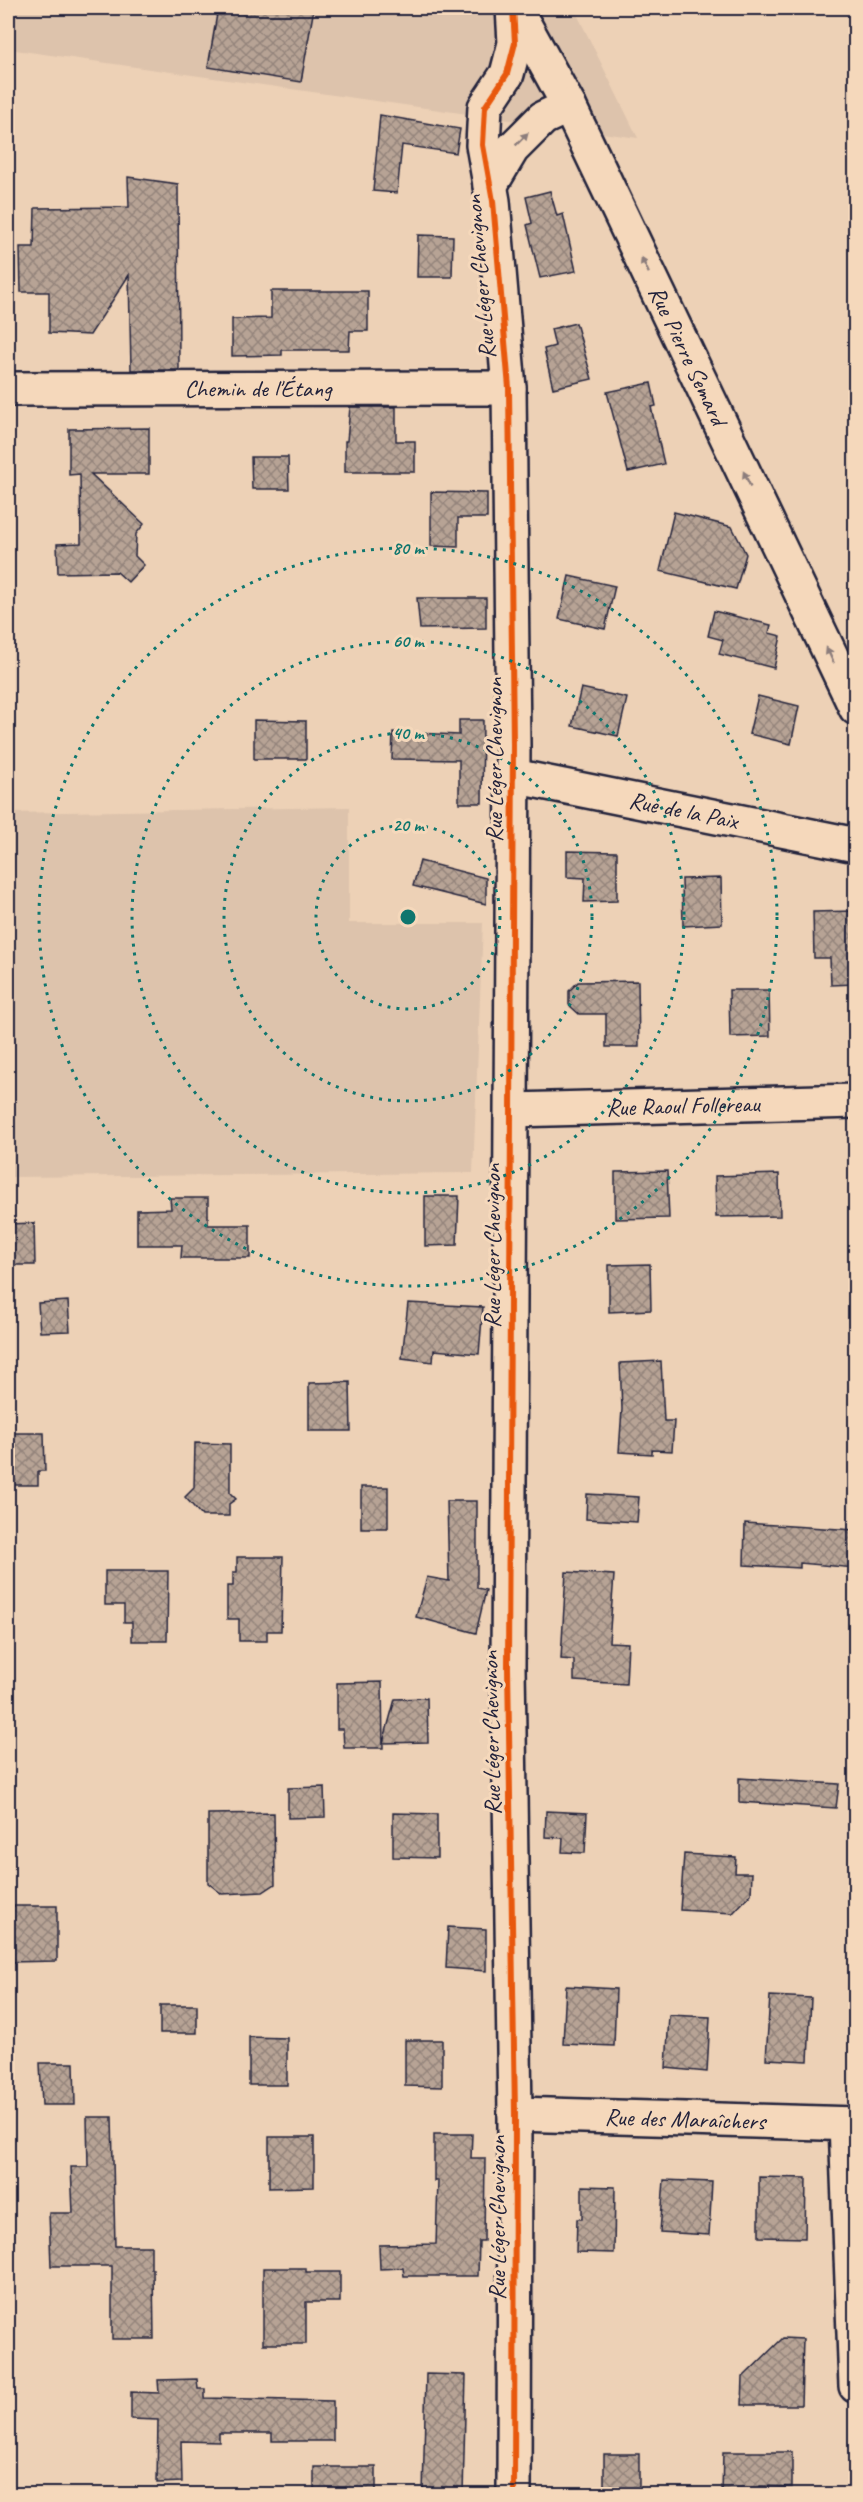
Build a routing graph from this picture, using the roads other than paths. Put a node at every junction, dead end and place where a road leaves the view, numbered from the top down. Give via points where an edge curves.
1 (514, 8) edge
2 (502, 81) junction
3 (569, 106) junction
4 (490, 186) junction
5 (509, 388) junction
6 (8, 389) edge
7 (855, 708) edge
8 (513, 776) junction
9 (855, 845) edge
10 (855, 1101) edge
11 (512, 1110) junction
12 (515, 2114) junction
13 (851, 2124) edge
14 (854, 2294) edge
15 (855, 2386) edge
16 (514, 2494) edge

1 - 2 street, Rue Léger Chevignon via 515,43
1 - 3 street, Rue Pierre Semard
2 - 3 street via 542,87
2 - 4 street, Rue Léger Chevignon via 485,107 483,145
4 -> 3 street, Rue Léger Chevignon via 512,149 543,118
7 -> 3 street, Rue Pierre Semard
4 - 5 street, Rue Léger Chevignon
5 - 6 street, Chemin de l'Étang
5 - 8 street, Rue Léger Chevignon
8 - 9 street, Rue de la Paix
8 - 11 street, Rue Léger Chevignon
10 - 11 street, Rue Raoul Follereau
11 - 12 street, Rue Léger Chevignon via 508,1668
12 - 13 street, Rue des Maraîchers
12 - 16 street, Rue Léger Chevignon
13 - 14 street
14 - 15 street

